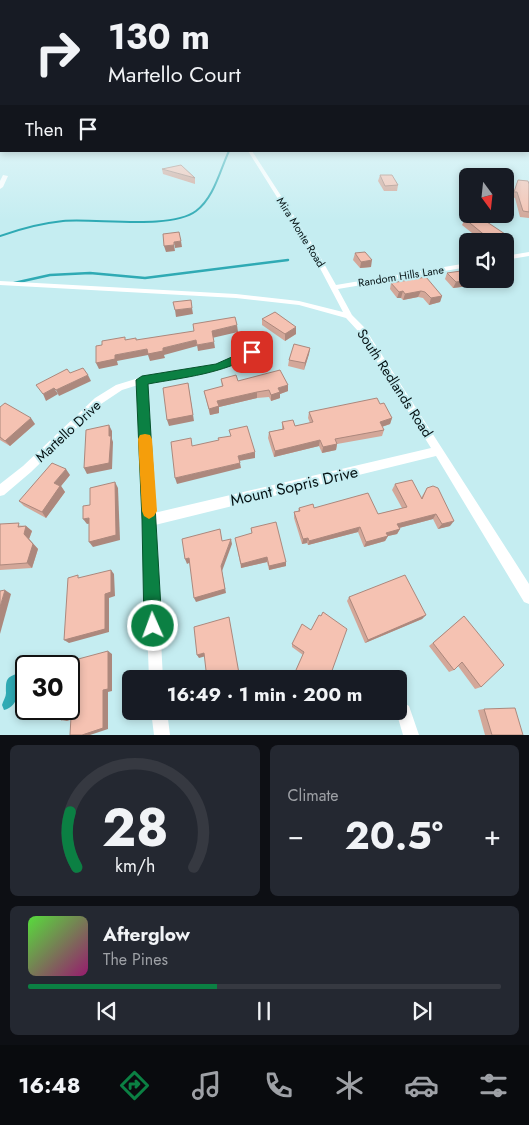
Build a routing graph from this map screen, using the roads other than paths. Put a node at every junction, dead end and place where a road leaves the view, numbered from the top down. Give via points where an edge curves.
1 (251, 152) edge
2 (5, 176) dead end
3 (0, 187) edge
4 (529, 254) edge
5 (514, 256) edge
6 (459, 266) edge
7 (0, 283) edge
8 (335, 287) junction
9 (349, 316) junction
10 (252, 352) dead end
11 (142, 380) junction
12 (439, 451) junction
13 (1, 488) edge
14 (150, 520) junction
15 (529, 597) edge
16 (156, 670) edge
17 (160, 720) edge
18 (407, 720) edge
19 (162, 735) edge
20 (411, 735) edge

1 - 8 street, Mira Monte Road
2 - 3 street
4 - 5 street
6 - 8 street, Random Hills Lane
7 - 9 street, South Redlands Road via 236,296 299,303
8 - 9 street, Mira Monte Road
9 - 12 street, South Redlands Road via 361,328
10 - 11 street, Martello Drive via 216,368
11 - 13 street, Martello Drive via 119,387 98,401 27,469
11 - 14 street
12 - 14 street, Mount Sopris Drive
12 - 15 street, South Redlands Road
14 - 16 street
17 - 19 street
18 - 20 street

